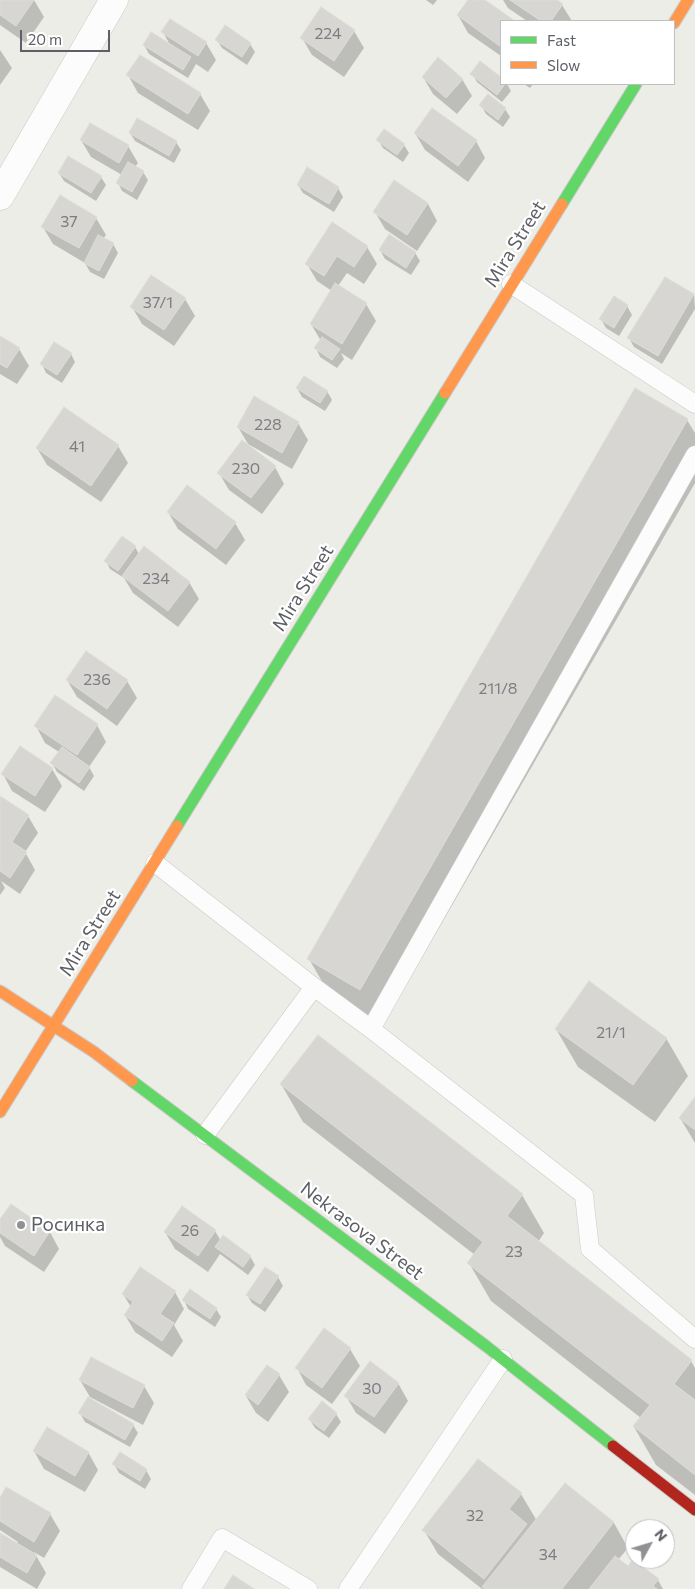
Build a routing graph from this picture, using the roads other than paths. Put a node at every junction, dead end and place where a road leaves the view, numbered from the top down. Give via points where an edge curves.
1 (114, 0) edge
2 (688, 0) edge
3 (675, 21) edge
4 (635, 85) edge
5 (0, 196) edge
6 (511, 284) junction
7 (695, 404) edge
8 (695, 455) edge
9 (155, 862) junction
10 (314, 987) junction
11 (0, 991) edge
12 (54, 1026) junction
13 (371, 1029) junction
14 (0, 1112) edge
15 (205, 1135) junction
16 (695, 1339) edge
17 (503, 1359) junction
18 (695, 1510) edge
19 (191, 1589) edge
20 (308, 1589) edge
21 (348, 1589) edge

1 - 5 street
2 - 3 street
4 - 6 street, Mira Street
6 - 7 lane
6 - 9 street, Mira Street
8 - 13 lane
9 - 10 lane
9 - 12 street, Mira Street
10 - 13 lane
10 - 15 lane
11 - 12 street, Nekrasova Street
12 - 14 street, Mira Street
12 - 15 street, Nekrasova Street
13 - 16 lane via 584,1195 590,1249
15 - 17 street, Nekrasova Street
17 - 18 street, Nekrasova Street
17 - 21 lane
19 - 20 lane via 222,1538

